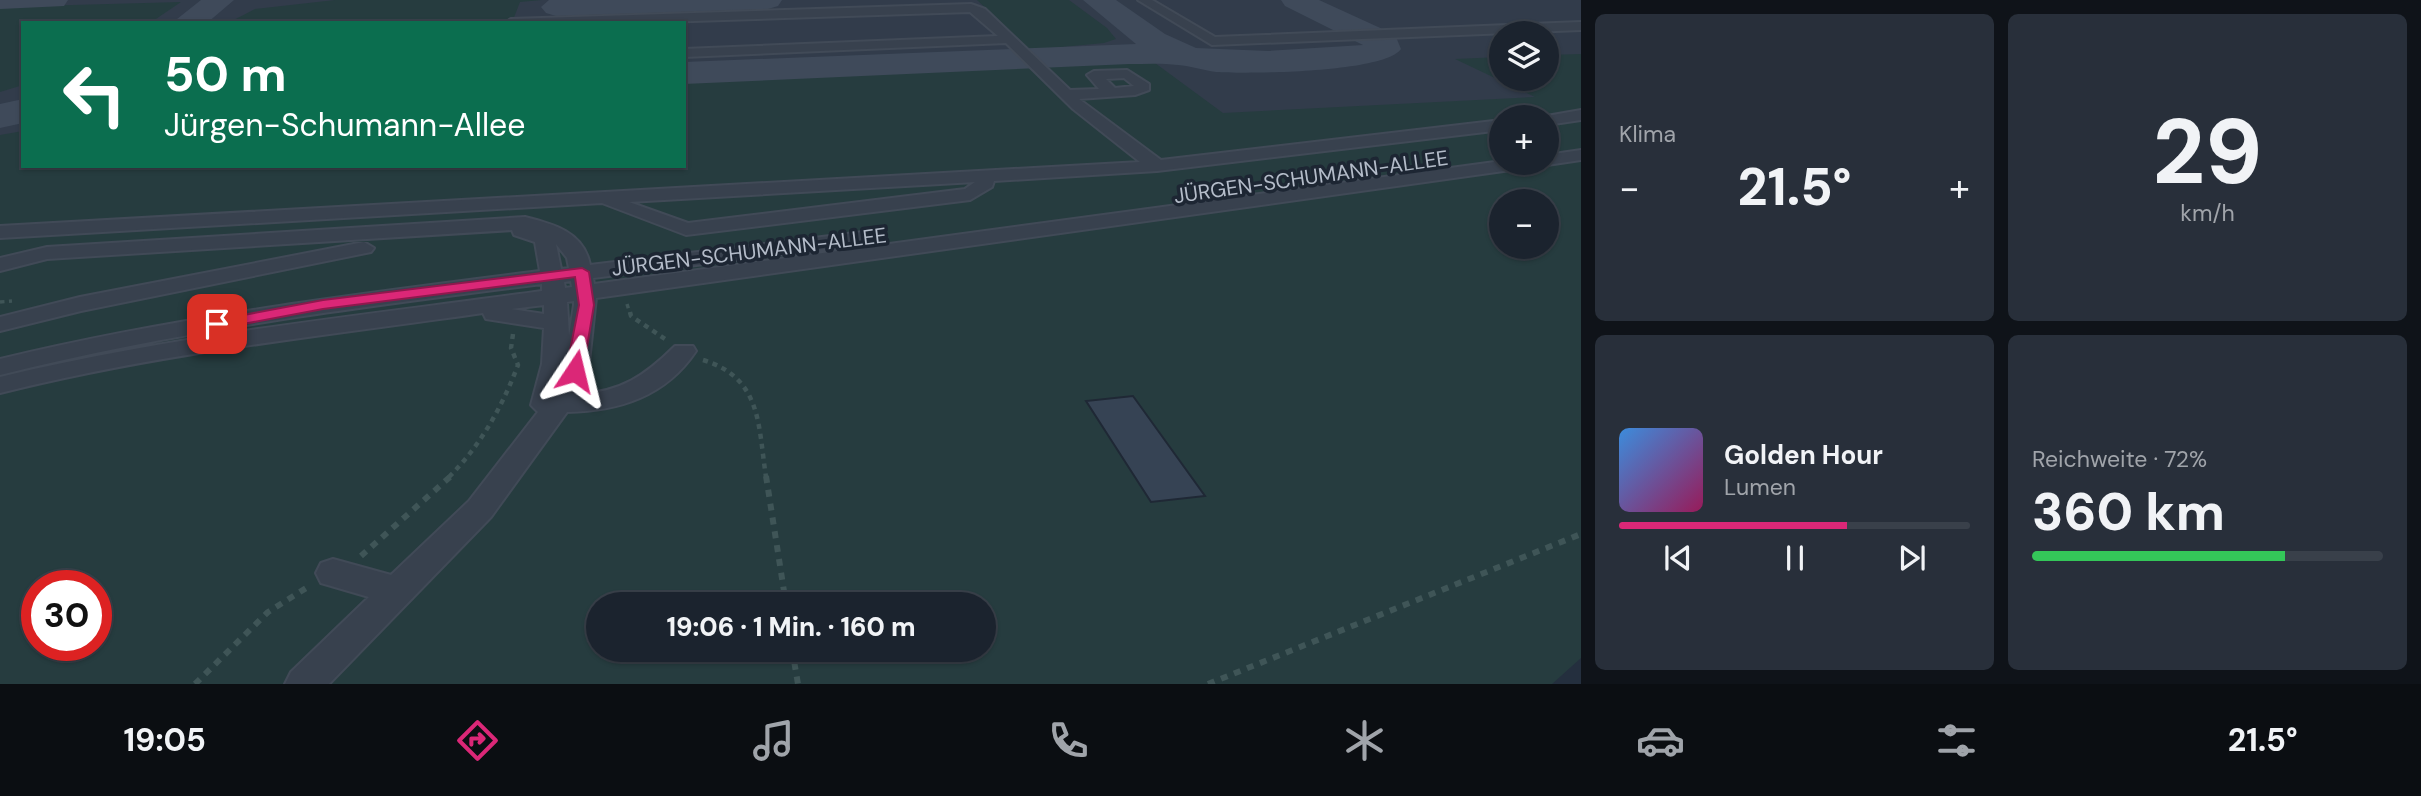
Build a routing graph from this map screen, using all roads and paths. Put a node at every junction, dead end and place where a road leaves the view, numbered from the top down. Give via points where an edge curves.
1 (1144, 0) edge
2 (563, 21) edge
3 (1581, 26) edge
4 (1559, 27) edge
5 (1559, 29) edge
6 (1489, 30) edge
7 (1581, 37) edge
8 (1010, 39) junction
9 (686, 53) edge
10 (1111, 92) dead end
11 (1066, 95) junction
12 (1581, 116) edge
13 (1559, 119) edge
14 (1489, 127) edge
15 (1581, 142) edge
16 (1559, 145) edge
17 (1489, 154) edge
18 (1581, 155) edge
19 (1559, 158) edge
20 (1157, 166) junction
21 (1489, 168) edge
22 (983, 176) junction
23 (600, 198) junction
24 (481, 228) junction
25 (432, 231) junction
26 (0, 232) edge
27 (0, 265) edge
28 (583, 282) junction
29 (554, 286) junction
30 (426, 314) junction
31 (631, 316) dead end
32 (556, 323) junction
33 (0, 324) edge
34 (517, 330) dead end
35 (684, 351) junction
36 (0, 367) edge
37 (0, 384) edge
38 (553, 403) junction
39 (1581, 534) edge
40 (333, 573) junction
41 (397, 591) junction
42 (784, 592) edge
43 (794, 662) edge
44 (195, 684) edge
45 (304, 684) edge
46 (798, 684) edge
47 (1208, 684) edge

1 - 6 street via 1212,41
2 - 8 street via 954,6 977,9
3 - 4 street
5 - 7 street
8 - 9 street
8 - 11 street
10 - 11 street
11 - 20 street
12 - 13 street
14 - 20 street
15 - 16 street
17 - 28 street, JÜRGEN-SCHUMANN-ALLEE
18 - 19 street
20 - 22 street
21 - 28 street, JÜRGEN-SCHUMANN-ALLEE
22 - 23 street
22 - 23 street via 985,183 970,194 687,229
23 - 26 street
24 - 25 street
24 - 28 street via 525,223 557,232 569,243
24 - 29 street via 536,233 545,239
25 - 27 street via 47,253
25 - 33 street
28 - 29 street, JÜRGEN-SCHUMANN-ALLEE
28 - 38 street via 586,305 575,371
29 - 30 street, JÜRGEN-SCHUMANN-ALLEE
29 - 32 street
29 - 36 street, JÜRGEN-SCHUMANN-ALLEE via 323,305 69,350
30 - 32 street, JÜRGEN-SCHUMANN-ALLEE via 505,314
30 - 37 street, JÜRGEN-SCHUMANN-ALLEE via 216,343
31 - 35 path
32 - 38 street via 559,349
34 - 40 path via 511,348 518,365 511,391 480,442 403,522
35 - 38 street via 643,390 612,402
35 - 42 path via 741,376 755,406
38 - 41 street via 480,509
39 - 47 path
40 - 41 street
40 - 44 path via 268,612
41 - 45 street
43 - 46 path

